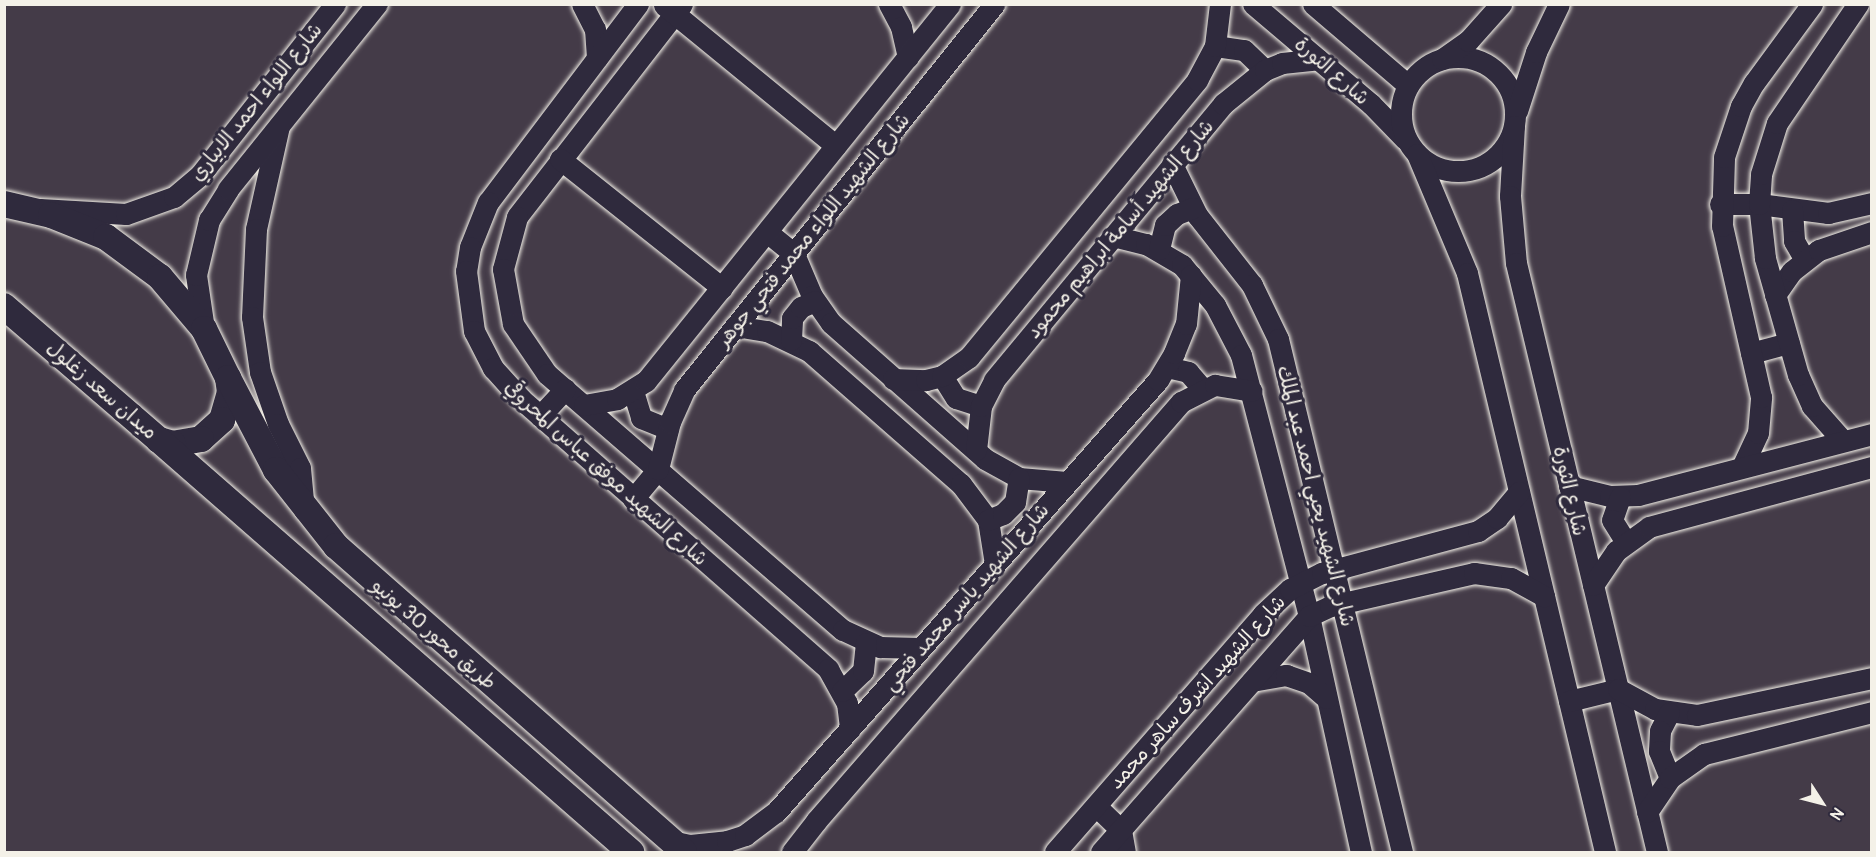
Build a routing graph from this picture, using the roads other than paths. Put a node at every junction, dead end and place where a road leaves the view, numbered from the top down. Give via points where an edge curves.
1 (335, 4) edge
2 (377, 4) edge
3 (582, 4) edge
4 (638, 4) edge
5 (889, 4) edge
6 (950, 4) edge
7 (994, 4) edge
8 (1220, 4) edge
9 (1253, 4) edge
10 (1313, 4) edge
11 (1501, 4) edge
12 (1559, 4) edge
13 (1812, 4) edge
14 (1858, 4) edge
15 (673, 7) edge
16 (1215, 46) junction
17 (908, 57) junction
18 (597, 58) junction
19 (1318, 59) junction
20 (1442, 59) junction
21 (1265, 70) junction
22 (1408, 85) junction
23 (563, 102) junction
24 (1515, 120) junction
25 (588, 122) junction
26 (279, 126) junction
27 (836, 146) junction
28 (1412, 148) junction
29 (560, 159) junction
30 (1172, 164) junction
31 (5, 203) edge
32 (1872, 203) edge
33 (1720, 204) junction
34 (1759, 204) junction
35 (1192, 208) junction
36 (34, 210) junction
37 (1792, 210) junction
38 (767, 232) junction
39 (1872, 232) edge
40 (1113, 236) junction
41 (1159, 249) junction
42 (794, 254) junction
43 (1805, 260) junction
44 (1191, 275) junction
45 (722, 288) junction
46 (1775, 295) junction
47 (814, 301) junction
48 (4, 306) edge
49 (735, 326) junction
50 (204, 330) junction
51 (791, 340) junction
52 (1789, 343) junction
53 (1751, 353) junction
54 (1167, 367) junction
55 (942, 376) junction
56 (228, 378) junction
57 (893, 379) junction
58 (1202, 388) junction
59 (565, 389) junction
60 (633, 391) junction
61 (1252, 391) junction
62 (584, 405) junction
63 (981, 406) junction
64 (540, 416) junction
65 (668, 429) junction
66 (1872, 434) edge
67 (159, 441) junction
68 (1843, 441) junction
69 (975, 450) junction
70 (1743, 465) junction
71 (1872, 467) edge
72 (658, 469) junction
73 (1019, 478) junction
74 (1067, 482) junction
75 (1569, 486) junction
76 (1519, 492) junction
77 (1620, 497) junction
78 (633, 499) junction
79 (304, 510) junction
80 (988, 520) junction
81 (1626, 542) junction
82 (995, 564) junction
83 (1334, 570) junction
84 (1300, 582) junction
85 (1593, 585) junction
86 (1544, 596) junction
87 (1342, 604) junction
88 (1309, 616) junction
89 (866, 643) junction
90 (921, 648) junction
91 (1872, 678) edge
92 (1252, 681) junction
93 (1618, 689) junction
94 (842, 691) junction
95 (1326, 699) junction
96 (1569, 701) junction
97 (1872, 712) edge
98 (1669, 713) junction
99 (850, 729) junction
100 (1670, 778) junction
101 (1096, 806) junction
102 (1647, 812) junction
103 (1121, 830) junction
104 (745, 843) edge
105 (677, 847) edge
106 (631, 852) edge
107 (792, 852) edge
108 (1055, 852) edge
109 (1101, 852) edge
110 (1125, 852) edge
111 (1361, 852) edge
112 (1402, 852) edge
113 (1605, 852) edge
114 (1657, 852) edge

1 - 36 street, شارع اللواء احمد الابياري via 200,175 174,197 126,214 57,207
2 - 26 street, شارع اللواء احمد الابياري
3 - 18 street via 595,29
4 - 18 street, شارع الشهيد موفق عباس المحروقي
5 - 17 street via 901,27
6 - 17 street, شارع الشهيد اللواء محمد فتحي جوهر
7 - 42 street, شارع الشهيد اللواء محمد فتحي جوهر
8 - 16 street, شارع الشهيد أسامة ابراهيم محمود
9 - 19 street, شارع الثورة
10 - 22 street, شارع الثورة
11 - 20 street via 1474,36
12 - 24 street via 1536,52
13 - 33 street via 1741,106 1724,157
14 - 34 street via 1777,123 1761,174
15 - 25 street, شارع الشهيد موفق عباس المحروقي
15 - 27 street
16 - 21 street via 1244,50
16 - 55 street, شارع الشهيد أسامة ابراهيم محمود via 1197,80 976,348 957,368
17 - 27 street, شارع الشهيد اللواء محمد فتحي جوهر
18 - 23 street, شارع الشهيد موفق عباس المحروقي
19 - 21 street, شارع الشهيد أسامة ابراهيم محمود via 1282,63
19 - 28 street, شارع الثورة
20 - 22 street via 1417,74
20 - 24 street via 1469,57 1493,68 1510,88
21 - 30 street, شارع الشهيد أسامة ابراهيم محمود via 1235,90
22 - 28 street via 1401,113
23 - 25 street
23 - 64 street, شارع الشهيد موفق عباس المحروقي via 488,202 474,235 466,271 469,312 482,350 506,384
24 - 28 street via 1510,139 1492,160 1467,171 1440,168
24 - 75 street, شارع الثورة via 1510,196 1516,263
25 - 29 street, شارع الشهيد موفق عباس المحروقي
26 - 50 street, شارع اللواء احمد الابياري via 208,220 196,274
26 - 79 street via 256,229 252,317 268,399 300,468
27 - 38 street, شارع الشهيد اللواء محمد فتحي جوهر
28 - 76 street, شارع الثورة via 1467,273
29 - 45 street
29 - 59 street, شارع الشهيد موفق عباس المحروقي via 517,217 503,269 507,305 522,342
30 - 35 street, شارع الشهيد يحيي احمد عبد الملك
30 - 40 street, شارع الشهيد أسامة ابراهيم محمود
31 - 36 street, ميدان سعد زغلول
32 - 37 street via 1828,213
33 - 34 street
33 - 53 street via 1725,246
34 - 37 street
34 - 46 street via 1759,229
35 - 41 street via 1177,213 1165,225
35 - 83 street, شارع الشهيد يحيي احمد عبد الملك via 1248,278 1274,327
36 - 50 street, ميدان سعد زغلول via 85,227 125,249 176,293
37 - 43 street via 1794,241
38 - 42 street
38 - 45 street, شارع الشهيد اللواء محمد فتحي جوهر
39 - 43 street via 1834,243
40 - 41 street, شارع الشهيد يحيي احمد عبد الملك
40 - 63 street, شارع الشهيد أسامة ابراهيم محمود via 994,380
41 - 44 street, شارع الشهيد يحيي احمد عبد الملك
42 - 47 street
42 - 49 street, شارع الشهيد اللواء محمد فتحي جوهر
43 - 46 street
44 - 54 street, شارع الشهيد ياسر محمد فتحي via 1186,324
44 - 61 street, شارع الشهيد يحيي احمد عبد الملك via 1225,321
45 - 60 street, شارع الشهيد اللواء محمد فتحي جوهر via 658,368
46 - 52 street
47 - 51 street via 801,307 792,318
47 - 57 street via 831,323
48 - 67 street, ميدان سعد زغلول
49 - 51 street
49 - 65 street, شارع الشهيد اللواء محمد فتحي جوهر via 684,390
50 - 56 street, ميدان سعد زغلول
51 - 80 street via 821,361 961,484
52 - 53 street
52 - 68 street via 1807,396
53 - 70 street via 1761,409 1758,433
54 - 58 street via 1188,372
54 - 74 street, شارع الشهيد ياسر محمد فتحي
55 - 57 street, شارع الشهيد أسامة ابراهيم محمود via 926,380
55 - 63 street via 956,398
56 - 67 street, ميدان سعد زغلول via 228,406 213,430 187,443
56 - 79 street, طريق محور 30 يونيو via 261,446
57 - 69 street
58 - 61 street via 1227,384
58 - 107 street, شارع الشهيد ياسر محمد فتحي via 1172,411
59 - 62 street, شارع الشهيد موفق عباس المحروقي
59 - 64 street
60 - 62 street, شارع الشهيد اللواء محمد فتحي جوهر via 600,404
60 - 65 street via 641,418
61 - 84 street, شارع الشهيد يحيي احمد عبد الملك
62 - 72 street, شارع الشهيد موفق عباس المحروقي
63 - 69 street, شارع الشهيد أسامة ابراهيم محمود
64 - 78 street, شارع الشهيد موفق عباس المحروقي
65 - 72 street, شارع الشهيد اللواء محمد فتحي جوهر
66 - 68 street
67 - 106 street, طريق محور 30 يونيو
68 - 70 street
69 - 73 street via 995,467
70 - 77 street via 1652,492
71 - 81 street via 1662,522
72 - 78 street
72 - 89 street, شارع الشهيد موفق عباس المحروقي via 843,630
73 - 74 street
73 - 80 street via 1015,502 1003,514
74 - 82 street, شارع الشهيد ياسر محمد فتحي
75 - 77 street
75 - 85 street, شارع الثورة
76 - 83 street, شارع الشهيد اشرف ساهر محمد via 1497,518 1468,535
76 - 86 street, شارع الثورة
77 - 81 street via 1612,520
78 - 94 street, شارع الشهيد موفق عباس المحروقي via 828,669
79 - 105 street, طريق محور 30 يونيو via 370,579
80 - 82 street
81 - 85 street via 1606,562
82 - 90 street, شارع الشهيد ياسر محمد فتحي
83 - 84 street, شارع الشهيد اشرف ساهر محمد
83 - 87 street, شارع الشهيد يحيي احمد عبد الملك
84 - 88 street, شارع الشهيد يحيي احمد عبد الملك
84 - 101 street, شارع الشهيد اشرف ساهر محمد via 1263,614
85 - 93 street, شارع الثورة
86 - 87 street, شارع الشهيد اشرف ساهر محمد via 1511,578 1474,573
86 - 96 street, شارع الثورة
87 - 88 street, شارع الشهيد اشرف ساهر محمد
87 - 112 street, شارع الشهيد يحيي احمد عبد الملك
88 - 92 street, شارع الشهيد اشرف ساهر محمد
88 - 95 street, شارع الشهيد يحيي احمد عبد الملك
89 - 90 street, شارع الشهيد موفق عباس المحروقي via 893,650
89 - 94 street via 863,671
90 - 99 street, شارع الشهيد ياسر محمد فتحي
91 - 98 street via 1711,714
92 - 95 street via 1286,675 1309,682
92 - 103 street, شارع الشهيد اشرف ساهر محمد
93 - 96 street
93 - 98 street via 1642,704
93 - 102 street, شارع الثورة
94 - 99 street, شارع الشهيد موفق عباس المحروقي
95 - 111 street, شارع الشهيد يحيي احمد عبد الملك
96 - 113 street, شارع الثورة
97 - 100 street via 1717,749
98 - 100 street via 1660,731 1659,751
99 - 104 street, شارع الشهيد ياسر محمد فتحي
100 - 102 street
101 - 103 street
101 - 108 street, شارع الشهيد اشرف ساهر محمد
102 - 114 street, شارع الثورة
103 - 109 street, شارع الشهيد اشرف ساهر محمد
103 - 110 street
104 - 105 street, شارع الشهيد ياسر محمد فتحي

